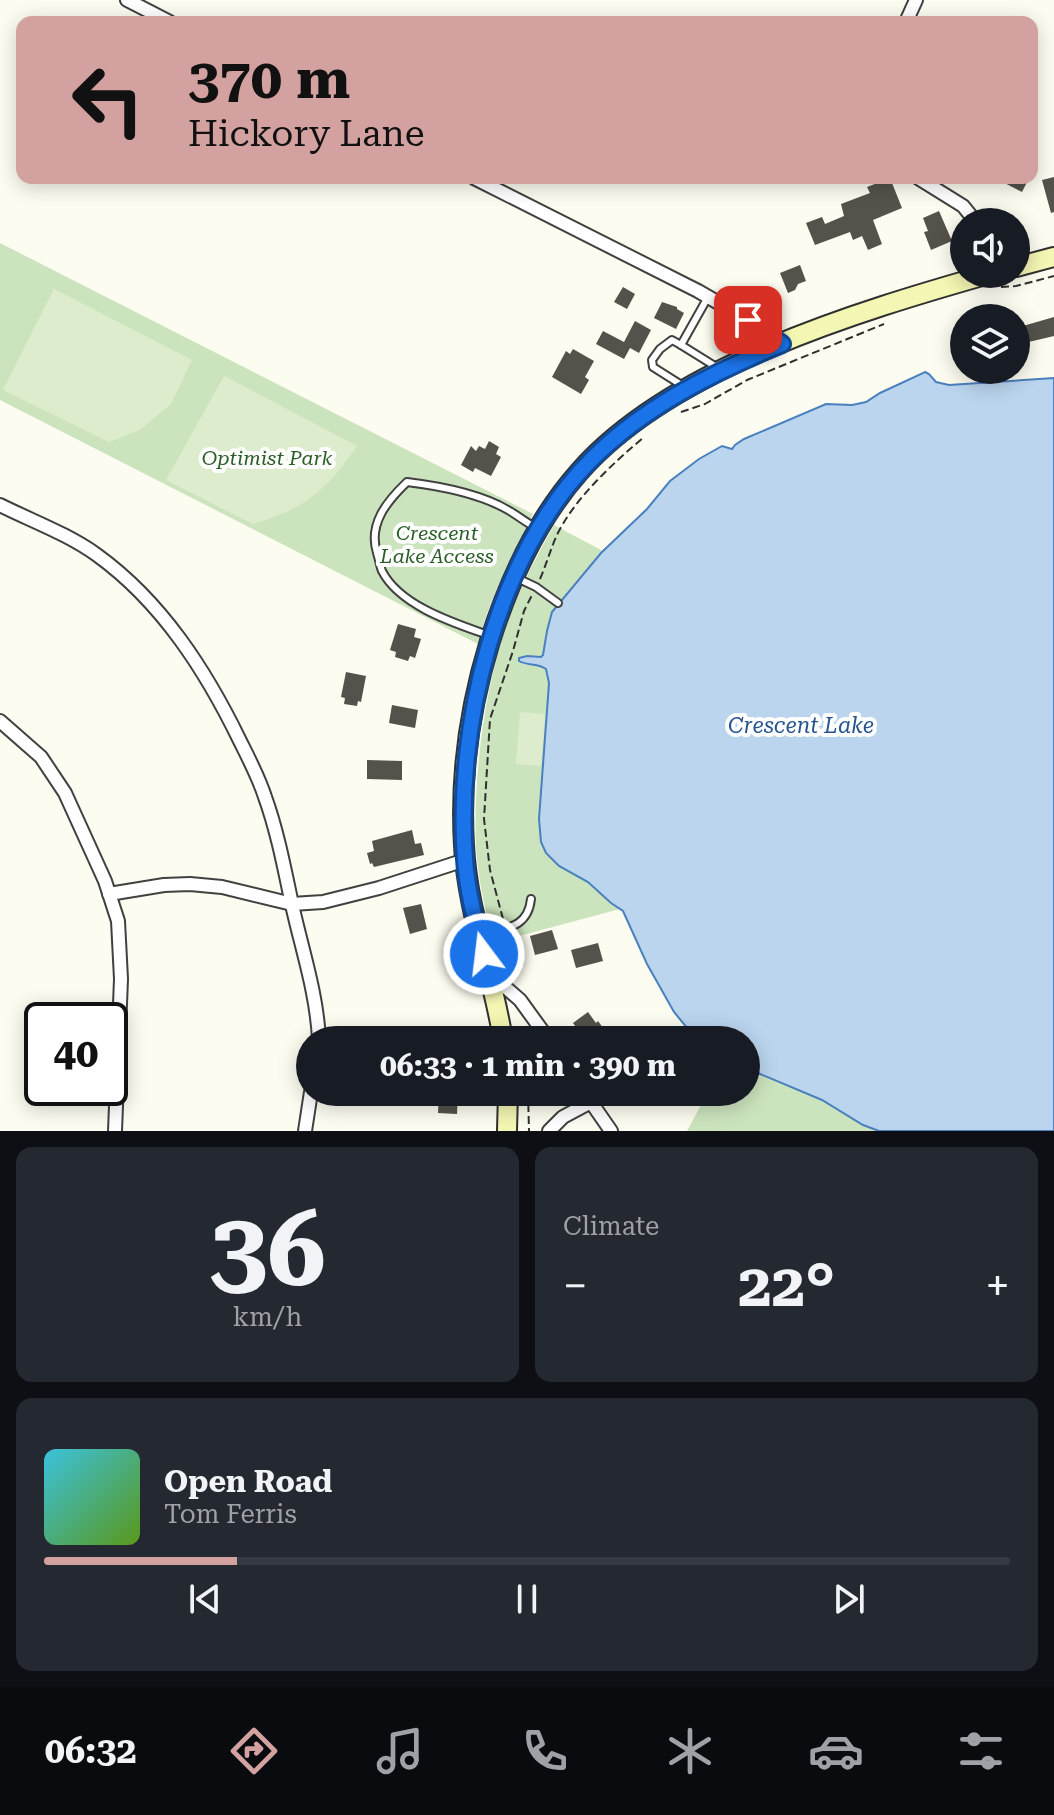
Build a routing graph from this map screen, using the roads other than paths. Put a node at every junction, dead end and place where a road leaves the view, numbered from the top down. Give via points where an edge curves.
1 (127, 0) edge
2 (158, 16) edge
3 (486, 184) edge
4 (928, 184) edge
5 (965, 208) edge
6 (1054, 257) edge
7 (1030, 263) edge
8 (964, 288) edge
9 (708, 297) junction
10 (782, 344) junction
11 (681, 345) junction
12 (722, 371) junction
13 (687, 389) junction
14 (0, 505) edge
15 (539, 530) junction
16 (514, 577) junction
17 (558, 603) dead end
18 (492, 636) junction
19 (0, 721) edge
20 (465, 860) junction
21 (109, 894) junction
22 (531, 899) dead end
23 (292, 904) junction
24 (479, 935) junction
25 (489, 973) junction
26 (318, 1026) edge
27 (500, 1026) edge
28 (539, 1026) edge
29 (309, 1106) edge
30 (508, 1106) edge
31 (577, 1106) edge
32 (594, 1106) edge
33 (115, 1131) edge
34 (305, 1131) edge
35 (507, 1131) edge
36 (549, 1131) edge
37 (611, 1131) edge

1 - 2 street
3 - 9 street
4 - 5 street
6 - 7 street
8 - 10 street via 871,310
9 - 10 street
9 - 11 lane
10 - 12 street
11 - 12 lane
11 - 13 lane via 672,340 652,360 653,367
12 - 13 street
13 - 15 street via 602,449 569,484
14 - 23 street via 97,555 159,611 183,642 232,723 265,796
15 - 16 street
15 - 18 lane via 492,502 407,482 378,518 373,542 395,588 425,609
16 - 17 lane
16 - 18 street
18 - 20 street via 467,755
19 - 21 street via 41,757 65,793
20 - 23 street via 379,888
20 - 24 street
21 - 23 street via 190,884
21 - 33 street via 118,921 121,979
22 - 24 lane via 519,923
23 - 26 street
24 - 25 street
25 - 27 street
25 - 28 street via 520,1000
29 - 34 street
30 - 35 street
31 - 36 street
32 - 37 street

